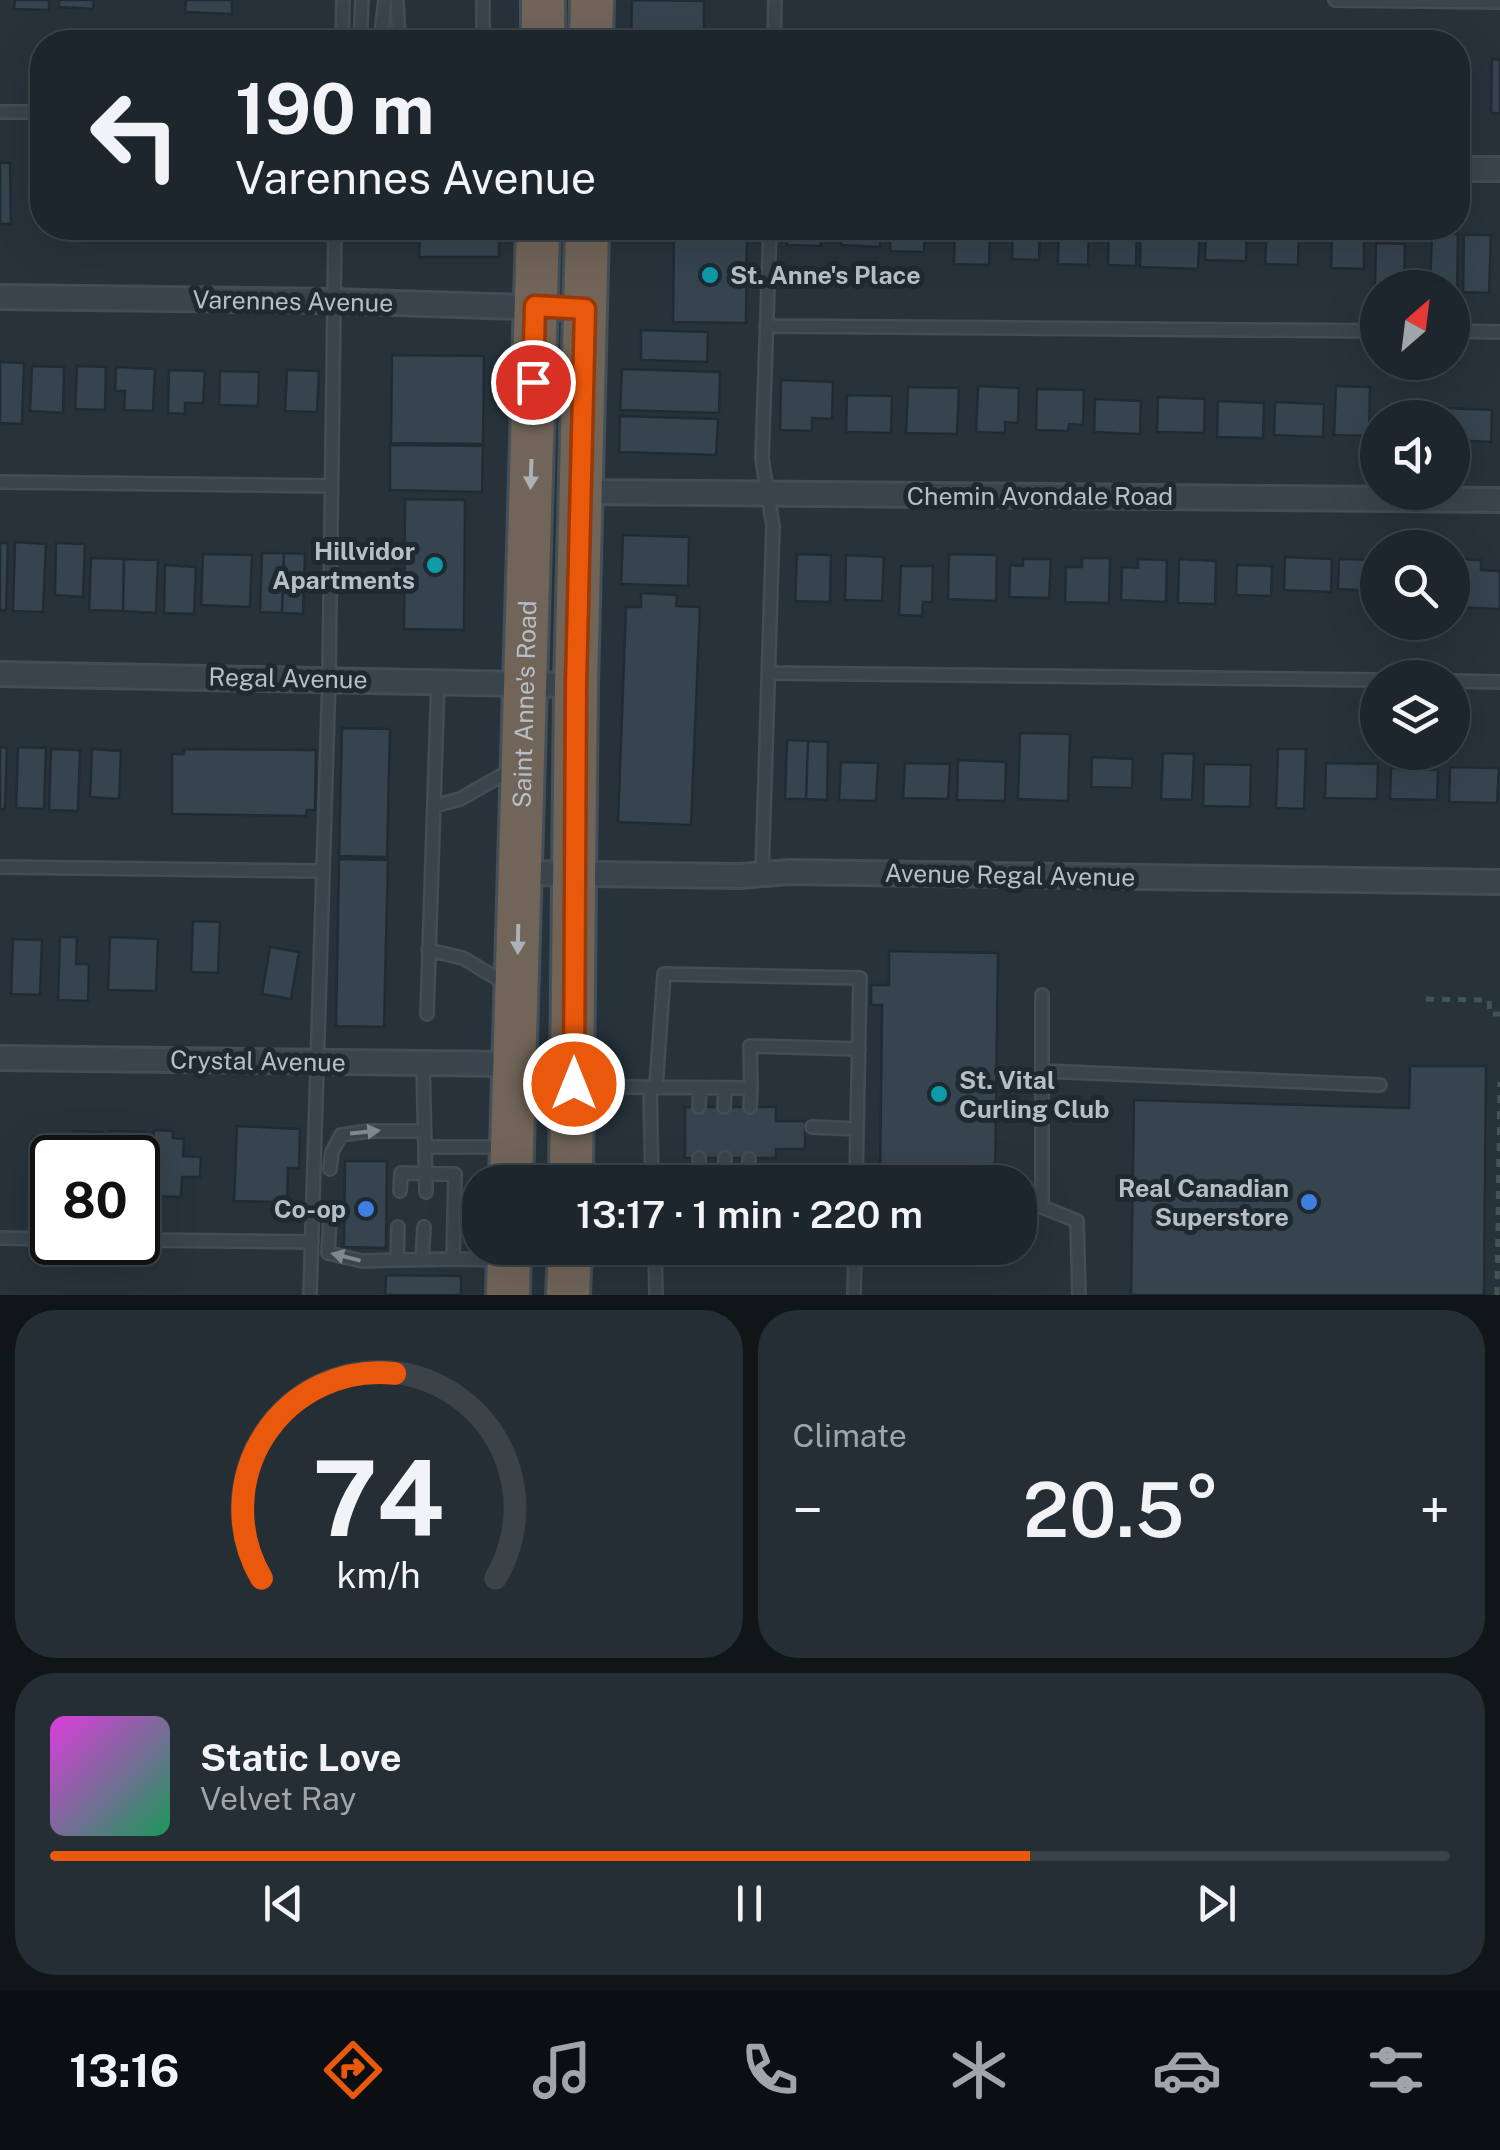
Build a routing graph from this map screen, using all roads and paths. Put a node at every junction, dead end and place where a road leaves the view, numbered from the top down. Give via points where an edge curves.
1 (343, 0) edge
2 (362, 0) edge
3 (385, 0) edge
4 (397, 0) edge
5 (483, 0) edge
6 (543, 0) edge
7 (592, 0) edge
8 (775, 0) edge
9 (1335, 0) edge
10 (1500, 2) edge
11 (342, 30) edge
12 (361, 30) edge
13 (381, 30) edge
14 (398, 30) edge
15 (483, 30) edge
16 (542, 30) edge
17 (591, 30) edge
18 (774, 30) edge
19 (0, 112) edge
20 (30, 112) edge
21 (1470, 169) edge
22 (1500, 169) edge
23 (335, 240) edge
24 (538, 240) edge
25 (587, 240) edge
26 (770, 240) edge
27 (0, 297) edge
28 (332, 301) junction
29 (535, 306) junction
30 (585, 309) junction
31 (766, 326) junction
32 (1360, 331) edge
33 (1470, 331) edge
34 (1500, 332) edge
35 (0, 482) edge
36 (331, 486) junction
37 (580, 492) junction
38 (766, 494) junction
39 (1500, 500) edge
40 (768, 673) junction
41 (0, 674) edge
42 (329, 678) junction
43 (438, 680) junction
44 (1360, 680) edge
45 (525, 682) junction
46 (1470, 682) edge
47 (1500, 682) edge
48 (576, 685) junction
49 (523, 763) junction
50 (434, 806) junction
51 (0, 867) edge
52 (323, 871) junction
53 (575, 872) junction
54 (520, 873) junction
55 (762, 874) junction
56 (1500, 882) edge
57 (428, 950) junction
58 (517, 991) junction
59 (1042, 995) dead end
60 (1426, 998) dead end
61 (427, 1014) dead end
62 (1500, 1014) edge
63 (859, 1049) junction
64 (0, 1058) edge
65 (316, 1062) junction
66 (423, 1064) junction
67 (516, 1064) junction
68 (1042, 1071) junction
69 (1500, 1082) edge
70 (1380, 1085) dead end
71 (626, 1087) dead end
72 (653, 1088) junction
73 (700, 1088) junction
74 (724, 1088) junction
75 (751, 1088) junction
76 (699, 1107) dead end
77 (724, 1107) dead end
78 (750, 1107) dead end
79 (812, 1128) dead end
80 (857, 1129) junction
81 (425, 1131) junction
82 (425, 1146) junction
83 (699, 1158) dead end
84 (725, 1158) dead end
85 (749, 1158) dead end
86 (512, 1165) edge
87 (571, 1165) edge
88 (652, 1165) edge
89 (699, 1165) edge
90 (725, 1165) edge
91 (749, 1165) edge
92 (856, 1165) edge
93 (330, 1169) dead end
94 (426, 1174) junction
95 (400, 1192) dead end
96 (426, 1192) dead end
97 (1037, 1206) edge
98 (1042, 1206) junction
99 (330, 1218) dead end
100 (398, 1227) dead end
101 (424, 1227) dead end
102 (0, 1238) edge
103 (30, 1239) edge
104 (160, 1240) edge
105 (312, 1242) junction
106 (422, 1259) junction
107 (453, 1259) junction
108 (397, 1260) junction
109 (569, 1265) edge
110 (655, 1265) edge
111 (855, 1265) edge
112 (509, 1268) edge
113 (310, 1295) edge
114 (568, 1295) edge
115 (656, 1295) edge
116 (854, 1295) edge
117 (1079, 1295) edge
118 (1497, 1295) edge

1 - 11 lane
2 - 12 lane
3 - 13 lane
4 - 14 lane
5 - 15 lane
6 - 16 highway
7 - 17 highway
8 - 18 lane
9 - 10 lane
19 - 20 lane
21 - 22 street
23 - 28 lane
24 - 29 highway, Saint Anne's Road
25 - 30 highway, Saint Anne's Road
26 - 31 lane
27 - 28 street, Varennes Avenue
28 - 29 street, Varennes Avenue
28 - 36 lane
29 - 30 street, Varennes Avenue
29 -> 45 highway, Saint Anne's Road
30 - 37 highway, Saint Anne's Road
31 - 32 lane
31 - 38 lane
33 - 34 lane
35 - 36 lane
36 - 42 lane
37 - 38 street, Chemin Avondale Road
37 - 48 highway, Saint Anne's Road
38 - 39 street, Chemin Avondale Road
38 - 40 lane via 773,522
40 - 44 lane
40 - 55 lane
41 - 42 street, Regal Avenue
42 - 43 street, Regal Avenue
42 - 52 lane
43 - 45 street, Regal Avenue
43 - 50 lane
45 - 48 street, Regal Avenue
45 - 49 highway, Saint Anne's Road
46 - 47 lane
48 - 53 highway, Saint Anne's Road
49 - 50 lane via 460,799
49 - 54 highway, Saint Anne's Road
50 - 57 lane
51 - 52 lane
52 - 65 lane
53 - 54 street, Avenue Regal Avenue
53 - 55 street, Avenue Regal Avenue
53 - 87 highway, Saint Anne's Road
54 -> 58 highway, Saint Anne's Road
55 - 56 street, Avenue Regal Avenue
57 - 58 lane via 463,958
57 - 61 lane
58 - 67 highway, Saint Anne's Road
59 - 68 lane
60 - 62 path via 1489,1000 1490,1014
63 - 72 lane via 860,978 664,974
63 - 75 lane via 750,1046
63 - 80 lane
64 - 65 street, Crystal Avenue
65 - 66 street, Crystal Avenue
65 - 105 lane
66 - 67 street, Crystal Avenue
66 - 81 lane
67 - 86 highway, Saint Anne's Road
68 - 70 lane
68 - 98 lane
69 - 118 path
71 - 72 lane
72 - 73 lane
72 - 88 lane
73 - 74 lane
73 - 76 lane
74 - 75 lane
74 - 77 lane
75 - 78 lane
79 - 80 lane
80 - 92 lane
81 - 82 lane
93 -> 81 lane via 341,1135
82 - 86 lane
82 - 94 lane
83 - 89 lane
84 - 90 lane
85 - 91 lane
94 - 95 lane via 402,1172
94 - 96 lane
94 - 107 lane via 454,1174
97 - 98 lane
98 - 117 lane via 1077,1221
108 -> 99 lane via 362,1262 328,1253
100 - 108 lane
101 - 106 lane
102 - 103 lane
104 - 105 lane
105 - 113 lane
106 - 107 lane
106 - 108 lane
107 - 112 lane
109 - 114 highway
110 - 115 lane
111 - 116 lane

